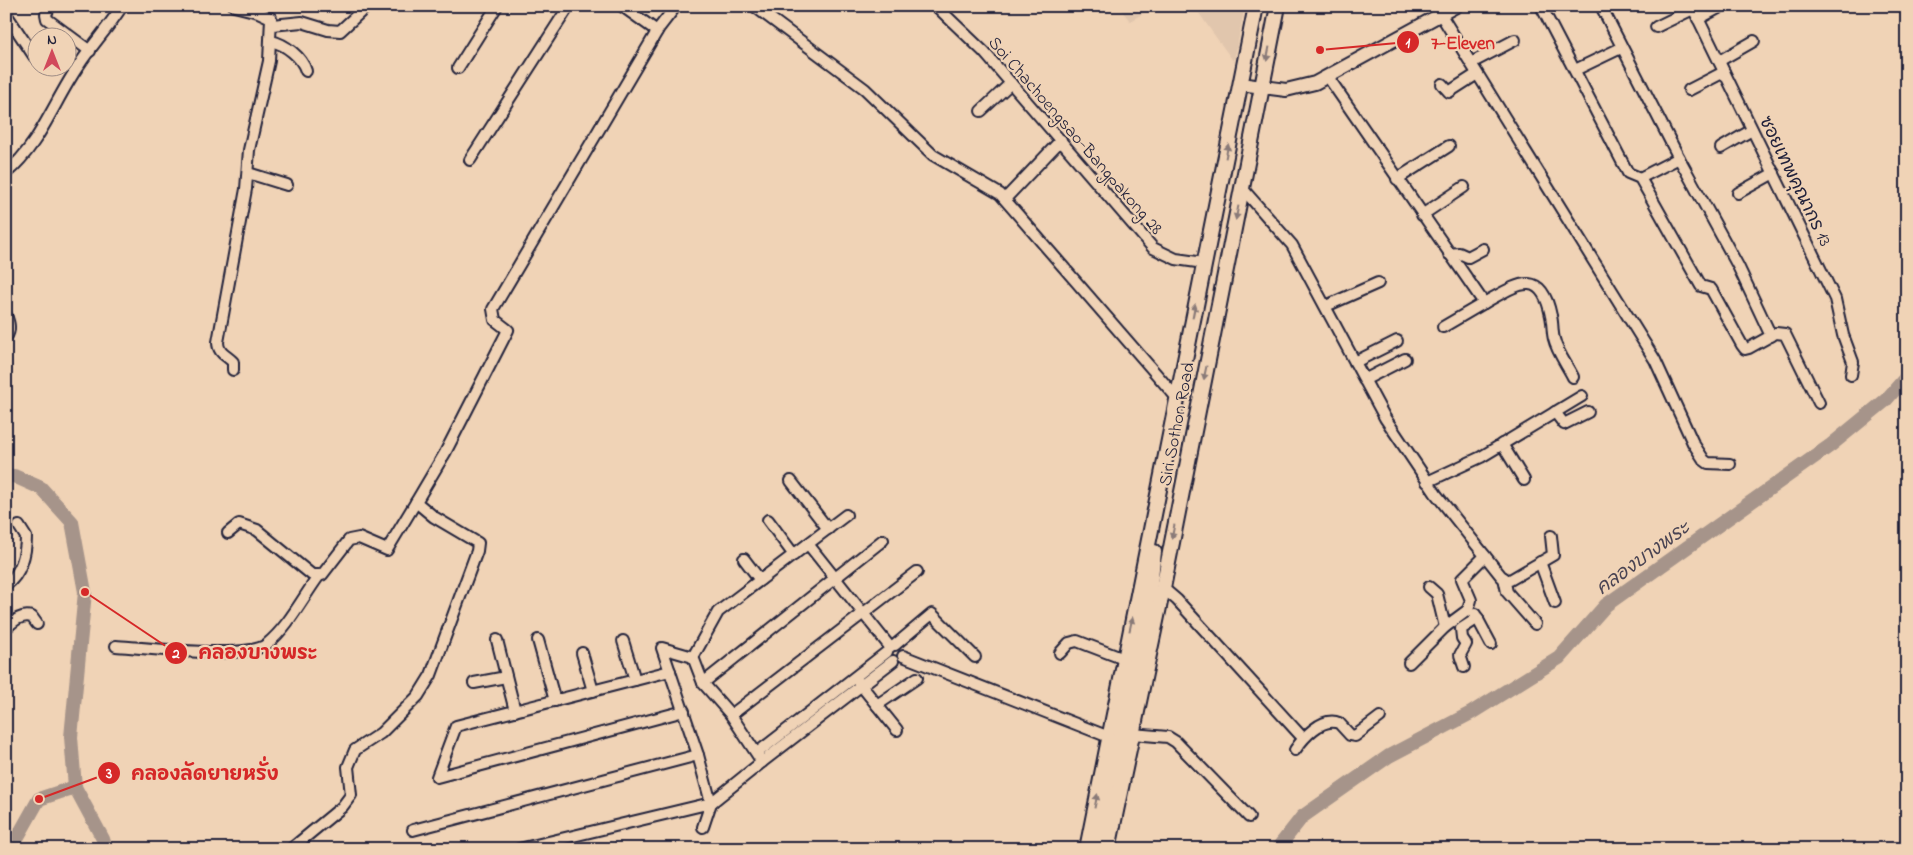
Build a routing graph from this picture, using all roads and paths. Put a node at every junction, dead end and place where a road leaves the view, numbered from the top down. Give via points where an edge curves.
1 (50, 6) edge
2 (122, 6) edge
3 (234, 6) edge
4 (367, 6) edge
5 (496, 6) edge
6 (569, 6) edge
7 (622, 6) edge
8 (676, 6) edge
9 (754, 6) edge
10 (936, 6) edge
11 (1256, 6) edge
12 (1278, 6) edge
13 (1456, 6) edge
14 (1541, 6) edge
15 (1600, 6) edge
16 (1722, 6) edge
17 (1692, 8) edge
18 (6, 14) edge
19 (1441, 15) junction
20 (1698, 19) junction
21 (272, 26) junction
22 (1656, 27) dead end
23 (657, 31) junction
24 (1515, 40) dead end
25 (271, 41) junction
26 (1754, 41) dead end
27 (28, 47) edge
28 (1621, 48) junction
29 (90, 50) junction
30 (1719, 61) junction
31 (1471, 63) junction
32 (458, 68) dead end
33 (1575, 70) junction
34 (306, 71) dead end
35 (1724, 72) junction
36 (1477, 74) junction
37 (1328, 77) junction
38 (1011, 83) junction
39 (1240, 84) junction
40 (1442, 84) dead end
41 (1262, 88) junction
42 (1689, 90) dead end
43 (981, 111) dead end
44 (1752, 130) junction
45 (1061, 140) junction
46 (1449, 146) dead end
47 (1721, 148) dead end
48 (1679, 158) junction
49 (470, 160) dead end
50 (6, 173) edge
51 (248, 173) junction
52 (1774, 173) junction
53 (1640, 178) junction
54 (1398, 179) junction
55 (287, 185) dead end
56 (1464, 187) dead end
57 (1242, 188) junction
58 (1738, 193) dead end
59 (1005, 199) junction
60 (1422, 215) junction
61 (1483, 249) dead end
62 (1449, 254) junction
63 (1204, 263) junction
64 (1378, 283) dead end
65 (1484, 303) junction
66 (1326, 306) junction
67 (6, 315) edge
68 (1443, 327) dead end
69 (1771, 336) junction
70 (6, 337) edge
71 (1397, 341) dead end
72 (1405, 359) dead end
73 (1355, 362) junction
74 (234, 370) dead end
75 (1851, 375) dead end
76 (1573, 377) dead end
77 (1364, 380) junction
78 (1582, 396) dead end
79 (1177, 398) junction
80 (1819, 402) dead end
81 (1555, 412) junction
82 (1588, 412) dead end
83 (1502, 444) junction
84 (1730, 464) dead end
85 (1161, 480) junction
86 (1524, 480) dead end
87 (791, 481) dead end
88 (1427, 482) junction
89 (416, 502) junction
90 (846, 515) dead end
91 (768, 520) dead end
92 (19, 526) dead end
93 (828, 529) junction
94 (228, 533) dead end
95 (1551, 536) dead end
96 (883, 540) dead end
97 (808, 544) junction
98 (794, 555) junction
99 (1485, 556) junction
100 (744, 559) dead end
101 (1540, 562) junction
102 (917, 572) dead end
103 (318, 577) junction
104 (835, 577) junction
105 (1504, 578) junction
106 (760, 580) junction
107 (6, 585) edge
108 (1429, 587) dead end
109 (1163, 588) junction
110 (1556, 603) dead end
111 (1470, 604) junction
112 (863, 613) junction
113 (1478, 618) junction
114 (37, 624) dead end
115 (1535, 624) dead end
116 (1444, 627) junction
117 (6, 628) edge
118 (497, 640) dead end
119 (538, 640) dead end
120 (623, 641) dead end
121 (1491, 644) dead end
122 (116, 646) dead end
123 (891, 651) junction
124 (582, 652) dead end
125 (1060, 652) dead end
126 (693, 657) junction
127 (975, 657) dead end
128 (1124, 659) junction
129 (1409, 663) dead end
130 (1464, 667) dead end
131 (670, 671) junction
132 (506, 677) junction
133 (918, 678) dead end
134 (635, 680) junction
135 (857, 681) junction
136 (474, 683) dead end
137 (703, 683) junction
138 (593, 691) junction
139 (555, 701) junction
140 (877, 705) junction
141 (515, 711) junction
142 (684, 711) junction
143 (731, 715) junction
144 (1380, 717) dead end
145 (897, 730) dead end
146 (1132, 734) junction
147 (1109, 737) junction
148 (1303, 738) junction
149 (1295, 750) dead end
150 (698, 755) junction
151 (760, 758) junction
152 (710, 803) junction
153 (1249, 818) dead end
154 (703, 827) dead end
155 (414, 830) dead end
156 (291, 849) edge
157 (519, 849) edge
158 (1086, 849) edge
159 (1098, 849) edge
160 (1108, 849) edge

1 - 29 street via 46,14 51,23
2 - 29 street
3 - 21 street via 266,15 271,18
4 - 21 street via 340,31 302,22
5 - 32 street
6 - 49 street
7 - 23 street
8 - 23 street
9 - 59 street via 865,89 933,155
10 - 38 street, Soi Chachoengsao-Bangpakong 28
11 - 39 highway, Siri Sothon Road
12 -> 41 highway, Siri Sothon Road
13 - 19 main road
14 - 33 street
15 - 28 street
16 - 20 street
17 - 20 street, ซอยเทพคุณากร 13
17 - 22 street
18 - 27 street
19 - 31 street
19 - 37 main road
20 - 30 street, ซอยเทพคุณากร 13
21 - 25 street
23 - 89 street via 494,310 495,320 508,330
24 - 31 street
25 - 34 street via 283,44
25 - 51 street via 249,150
26 - 30 street
28 - 33 street
28 - 48 street
29 - 50 street via 48,120 19,162
30 - 35 street, ซอยเทพคุณากร 13
31 - 36 street
33 - 53 street via 1628,173
35 - 42 street
35 - 44 street, ซอยเทพคุณากร 13
36 - 40 street via 1449,92
36 - 84 street via 1655,360 1699,452 1708,463
37 - 41 main road via 1300,88
37 - 54 street
38 - 43 street
38 - 45 street, Soi Chachoengsao-Bangpakong 28
39 - 41 main road
63 -> 39 highway, Siri Sothon Road
41 - 57 highway, Siri Sothon Road
44 - 47 street
44 - 52 street, ซอยเทพคุณากร 13
45 - 59 street
45 - 63 street, Soi Chachoengsao-Bangpakong 28 via 1153,248 1176,259
46 - 54 street
48 - 53 street
48 - 69 street via 1738,266
51 - 55 street
51 - 74 street via 218,342 223,355 233,362
52 - 58 street
52 - 75 street, ซอยเทพคุณากร 13 via 1835,299 1852,362
53 - 69 street via 1701,286 1711,289 1742,345 1749,348
54 - 60 street
56 - 60 street
57 - 66 street via 1292,244
57 -> 109 highway, Siri Sothon Road
59 - 79 street
60 - 62 street
61 - 62 street via 1468,258 1459,253
62 - 65 street
79 -> 63 highway, Siri Sothon Road
64 - 66 street
65 - 68 street
65 - 76 street via 1515,285 1528,282 1536,286 1548,302 1554,341
66 - 73 street
67 - 70 street via 9,333
69 - 80 street via 1779,332 1788,336
71 - 73 street
72 - 77 street
73 - 77 street
77 - 88 street
78 - 81 street
79 - 85 highway, Siri Sothon Road
81 - 82 street via 1564,424
81 - 83 street
83 - 86 street
83 - 88 street
128 -> 85 highway, Siri Sothon Road
85 - 159 highway via 1149,593
87 - 93 street
88 - 99 street
89 - 103 street via 387,550 355,538 349,540
89 - 156 street via 434,517 478,543 478,552 431,675 418,696 381,733 355,750 348,767 350,797
90 - 93 street
91 - 98 street
92 - 107 street via 26,537 22,562 13,580
93 - 97 street
94 - 103 street via 239,524 257,530
95 - 101 street via 1553,555
96 - 104 street
97 - 98 street
97 - 104 street
98 - 106 street
99 - 105 street
99 - 111 street via 1462,579
100 - 106 street
101 - 105 street via 1510,580
101 - 110 street
102 - 112 street
103 - 122 street via 279,633 266,646 230,652
104 - 112 street
104 - 137 street
105 - 115 street via 1507,592
106 - 126 street via 718,612
108 - 116 street via 1437,594
109 - 146 highway, Siri Sothon Road
109 - 148 street
111 - 113 street
111 - 116 street via 1468,610
112 - 123 street
112 - 143 street
113 - 121 street
113 - 130 street via 1460,629 1466,644 1460,655
114 - 117 street via 27,616 20,617
116 - 129 street
118 - 132 street
119 - 139 street
120 - 134 street
123 - 127 street via 932,614
123 - 135 street
123 - 147 street via 902,648 903,656
124 - 138 street
125 - 128 street via 1069,643 1077,641
126 - 131 street via 662,648
126 - 137 street
128 - 147 highway, Siri Sothon Road
131 - 134 street
131 - 142 street
132 - 136 street
132 - 141 street
133 - 140 street
134 - 138 street
135 - 140 street
135 - 151 street
137 - 143 street
138 - 139 street
139 - 141 street
140 - 145 street
141 - 142 street via 456,726 437,777
142 - 150 street
143 - 151 street
144 - 148 street via 1355,736 1335,721 1316,728
146 - 153 street via 1168,737 1176,742
146 - 160 highway, Siri Sothon Road
158 -> 147 highway, Siri Sothon Road
148 - 149 street
150 - 152 street
150 - 155 street
151 - 152 street
152 - 154 street
152 - 157 street

